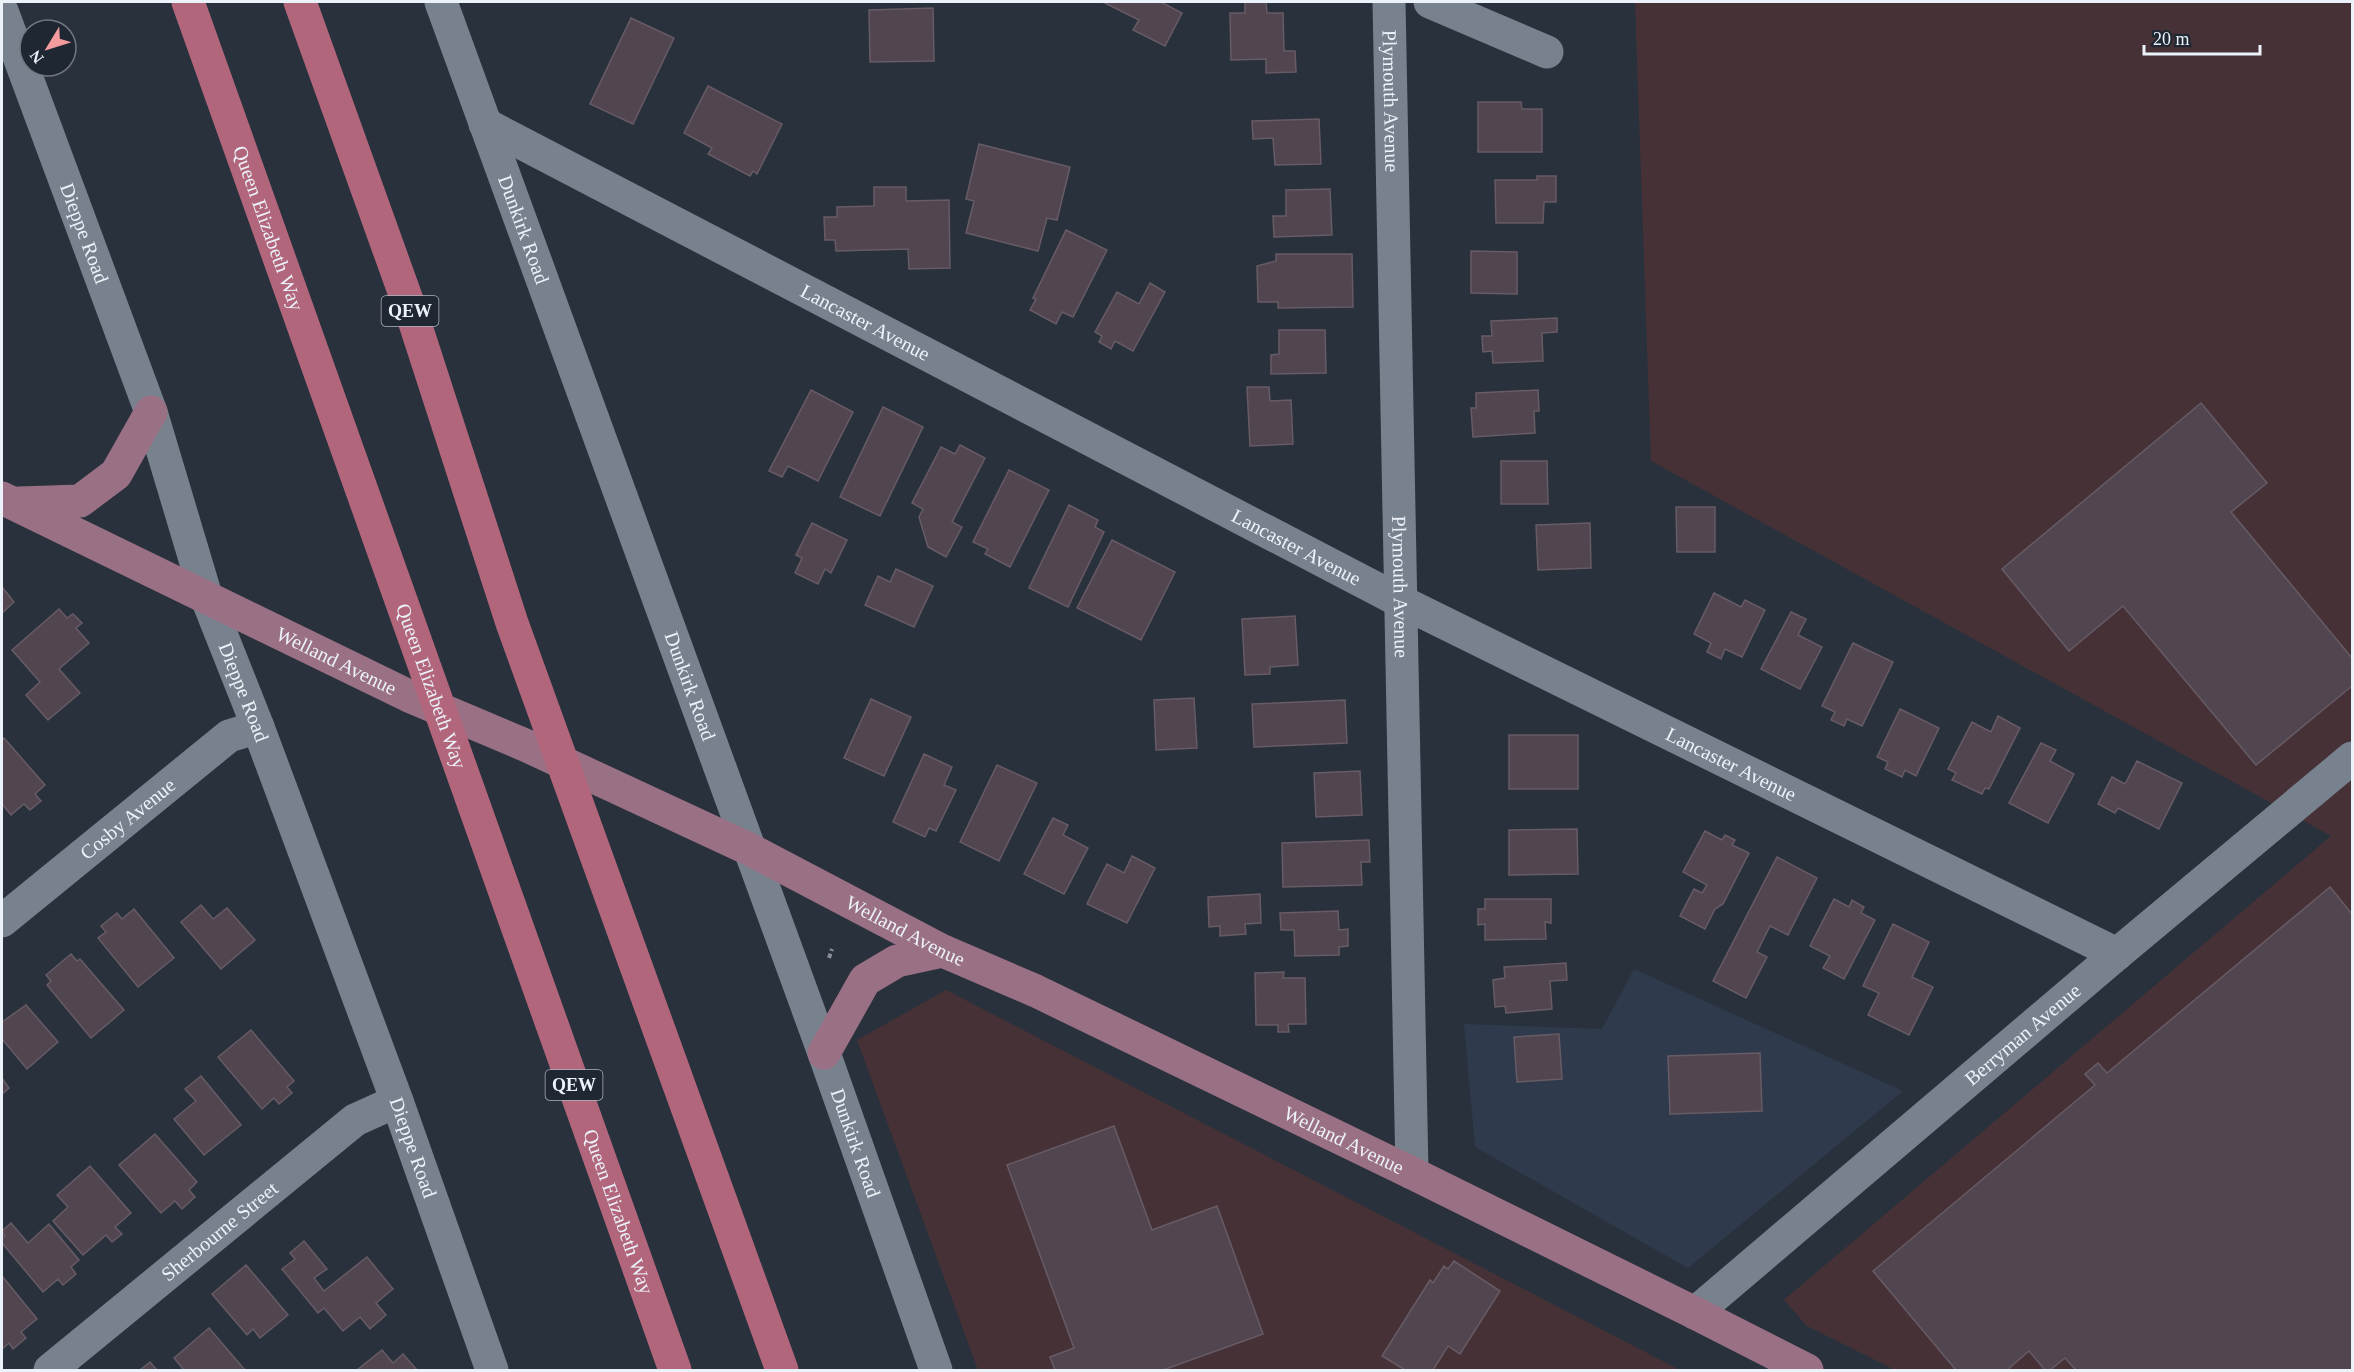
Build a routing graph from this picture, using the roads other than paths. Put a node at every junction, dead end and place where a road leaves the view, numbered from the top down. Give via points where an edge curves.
1 (188, 2) edge
2 (300, 2) edge
3 (441, 2) edge
4 (1389, 2) edge
5 (1430, 2) edge
6 (2, 11) edge
7 (1547, 52) dead end
8 (485, 124) junction
9 (151, 412) junction
10 (8, 500) edge
11 (206, 596) junction
12 (1400, 601) junction
13 (258, 727) junction
14 (2347, 770) edge
15 (749, 849) junction
16 (2, 921) edge
17 (943, 951) junction
18 (2117, 954) junction
19 (824, 1053) junction
20 (397, 1101) junction
21 (1412, 1173) junction
22 (1695, 1313) junction
23 (50, 1371) edge
24 (492, 1371) edge
25 (675, 1371) edge
26 (782, 1371) edge
27 (936, 1371) edge
28 (1807, 1371) edge

1 - 25 highway, Queen Elizabeth Way / QEW
2 - 26 highway, QEW via 412,314 512,623
3 - 8 street, Dunkirk Road
4 - 12 street, Plymouth Avenue
5 - 7 street
6 - 9 street, Dieppe Road
8 - 12 street, Lancaster Avenue
8 - 15 street, Dunkirk Road
9 - 10 main road via 116,474 80,501
9 - 11 street, Dieppe Road
10 - 11 main road, Welland Avenue
11 - 13 street, Dieppe Road
11 - 15 main road, Welland Avenue via 409,696
12 - 18 street, Lancaster Avenue
12 - 21 street, Plymouth Avenue
13 - 16 street, Cosby Avenue via 229,736
13 - 20 street, Dieppe Road
14 - 18 street, Berryman Avenue
15 - 17 main road, Welland Avenue
15 - 19 street, Dunkirk Road
17 - 19 main road via 897,961 865,980
17 - 21 main road, Welland Avenue via 1047,996
18 - 22 street, Berryman Avenue
19 - 27 street, Dunkirk Road
20 - 23 street, Sherbourne Street via 355,1120
20 - 24 street, Dieppe Road
21 - 22 main road, Welland Avenue
22 - 28 main road, Welland Avenue

